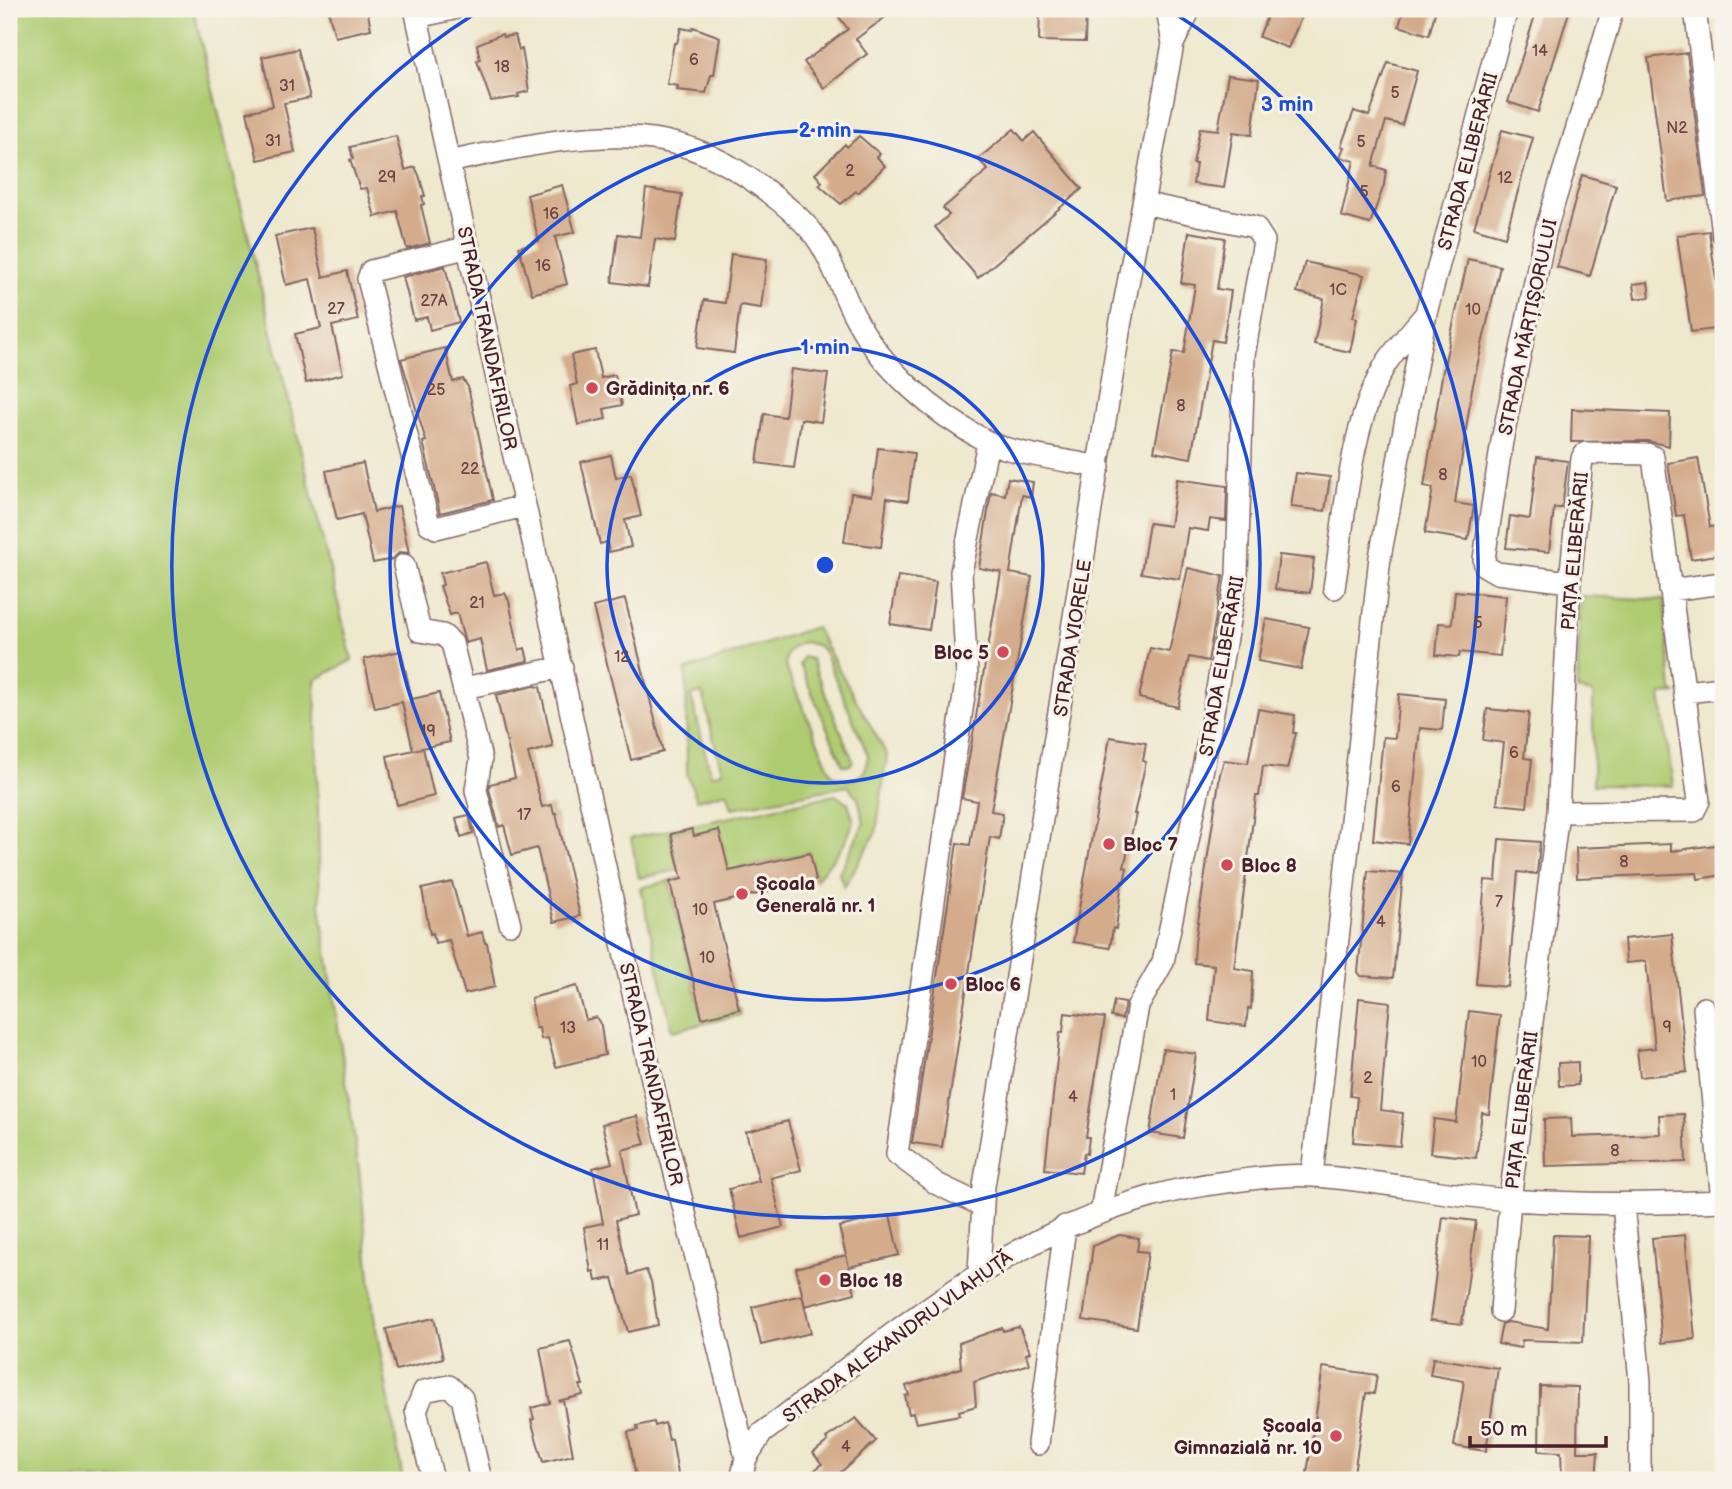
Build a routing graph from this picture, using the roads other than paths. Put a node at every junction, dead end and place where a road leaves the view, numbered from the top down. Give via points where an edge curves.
1 (453, 9) edge
2 (1167, 9) edge
3 (1190, 9) edge
4 (1507, 9) edge
5 (1613, 9) edge
6 (1695, 9) edge
7 (416, 13) edge
8 (1172, 44) junction
9 (449, 162) junction
10 (1143, 203) junction
11 (1723, 234) edge
12 (469, 247) junction
13 (1426, 313) junction
14 (988, 443) junction
15 (1099, 467) junction
16 (524, 506) junction
17 (404, 565) dead end
18 (1570, 582) junction
19 (1723, 583) edge
20 (1334, 587) dead end
21 (1670, 590) junction
22 (562, 667) junction
23 (464, 688) junction
24 (1723, 688) edge
25 (1685, 692) junction
26 (1558, 812) junction
27 (510, 924) dead end
28 (1704, 1008) dead end
29 (1312, 1175) junction
30 (1510, 1200) junction
31 (1722, 1201) edge
32 (1623, 1204) junction
33 (982, 1206) junction
34 (1101, 1211) junction
35 (1065, 1226) junction
36 (979, 1272) junction
37 (1501, 1311) dead end
38 (1038, 1444) dead end
39 (746, 1458) junction
40 (433, 1480) edge
41 (481, 1480) edge
42 (741, 1480) edge
43 (1640, 1480) edge

1 - 7 street
2 - 8 street
3 - 8 street, STRADA VIORELE
4 - 13 street, STRADA ELIBERĂRII
5 - 18 street, STRADA MĂRȚIȘORULUI via 1543,241 1502,441 1484,559 1497,573
6 - 11 street
7 - 9 street, STRADA TRANDAFIRILOR
8 - 10 street, STRADA VIORELE
9 - 12 street, STRADA TRANDAFIRILOR
9 - 14 street via 588,139 629,138 663,140 725,164 801,219 820,243 870,342 906,383
10 - 15 street, STRADA VIORELE
10 - 34 street, STRADA ELIBERĂRII via 1255,227 1264,241 1244,355 1237,575 1163,961 1138,1006
12 - 16 street, STRADA TRANDAFIRILOR
12 - 16 street via 371,271 368,279 429,524 436,528
13 - 20 street, STRADA ELIBERĂRII via 1387,363 1369,405 1356,448
13 - 29 street, STRADA ELIBERĂRII via 1376,591
14 - 15 street
14 - 33 street via 961,572 967,675 897,1154 937,1184
15 - 33 street, STRADA VIORELE
16 - 22 street, STRADA TRANDAFIRILOR
17 - 23 street via 418,626 452,643
18 - 21 street, PIAȚA ELIBERĂRII via 1583,455 1650,454
18 - 26 street, PIAȚA ELIBERĂRII
19 - 21 street
21 - 25 street, PIAȚA ELIBERĂRII
22 - 23 street
22 - 39 street, STRADA TRANDAFIRILOR via 656,1097
23 - 27 street via 481,760 476,790
24 - 25 street
25 - 26 street, PIAȚA ELIBERĂRII via 1699,801 1694,811
26 - 30 street, PIAȚA ELIBERĂRII
28 - 31 street
29 - 30 street, STRADA ALEXANDRU VLAHUȚĂ
29 - 34 street, STRADA ALEXANDRU VLAHUȚĂ via 1189,1188
30 - 32 street, STRADA ALEXANDRU VLAHUȚĂ
30 - 37 street, PIAȚA ELIBERĂRII
31 - 32 street, STRADA ALEXANDRU VLAHUȚĂ
32 - 43 street via 1640,1381
33 - 36 street, STRADA VIORELE
34 - 35 street, STRADA ALEXANDRU VLAHUȚĂ
35 - 36 street, STRADA ALEXANDRU VLAHUȚĂ
35 - 38 street
36 - 39 street, STRADA ALEXANDRU VLAHUȚĂ via 762,1433
39 - 42 street, STRADA TRANDAFIRILOR
40 - 41 street via 416,1411 424,1391 449,1386 462,1398

